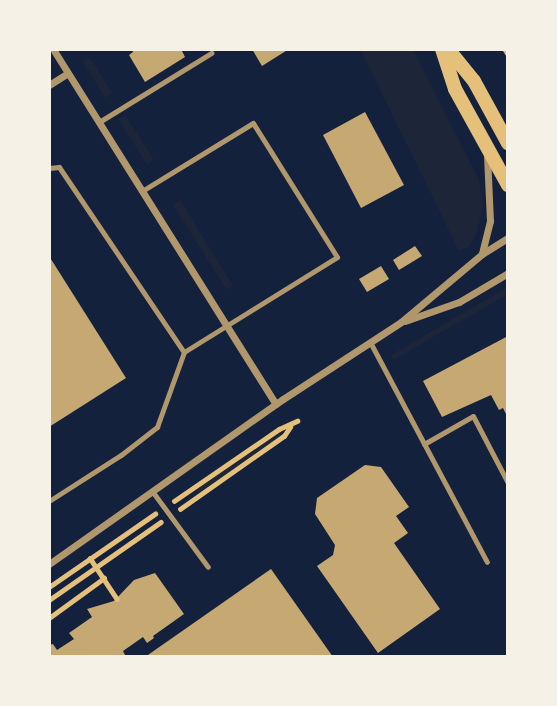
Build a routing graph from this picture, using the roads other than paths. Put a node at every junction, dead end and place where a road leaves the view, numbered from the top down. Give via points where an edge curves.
1 (53, 49) edge
2 (442, 49) edge
3 (448, 49) edge
4 (211, 53) dead end
5 (68, 73) junction
6 (49, 85) edge
7 (99, 122) junction
8 (485, 143) junction
9 (508, 143) edge
10 (49, 168) edge
11 (508, 185) edge
12 (142, 191) junction
13 (508, 238) edge
14 (482, 254) junction
15 (508, 272) edge
16 (401, 322) junction
17 (227, 326) junction
18 (370, 342) junction
19 (184, 352) junction
20 (276, 404) junction
21 (424, 444) junction
22 (508, 483) edge
23 (152, 491) junction
24 (49, 501) edge
25 (487, 562) dead end
26 (49, 564) edge
27 (208, 567) dead end

1 - 5 street
2 - 8 main road via 455,89
3 - 9 main road via 474,81
4 - 7 lane
5 - 6 street
5 - 7 street
7 - 12 street
8 - 11 main road
8 - 14 street via 491,206
10 - 19 lane via 59,167
12 - 17 street
12 - 17 lane via 253,123 337,257
13 - 14 street
14 - 16 street
15 - 16 street via 458,302
16 - 18 street
17 - 19 lane
17 - 20 street
18 - 20 street
18 - 21 lane
19 - 24 lane via 157,427 121,456
20 - 23 street
21 - 22 lane via 473,416
21 - 25 lane
23 - 26 street
23 - 27 lane

